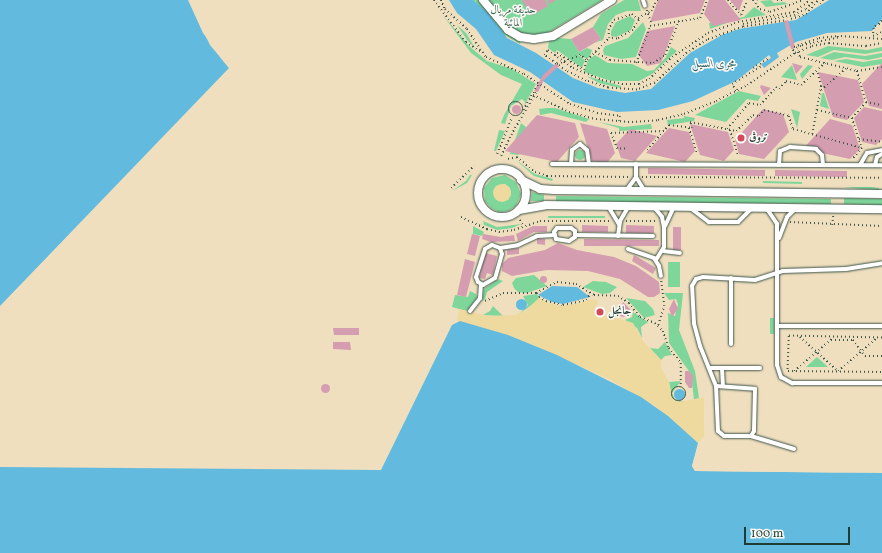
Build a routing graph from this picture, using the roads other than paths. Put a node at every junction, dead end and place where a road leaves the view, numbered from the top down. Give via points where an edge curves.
1 (483, 0) edge
2 (612, 0) edge
3 (643, 0) edge
4 (645, 6) road end
5 (882, 150) edge
6 (882, 154) edge
7 (552, 164) dead end
8 (571, 164) junction
9 (589, 164) junction
10 (636, 164) junction
11 (779, 165) junction
12 (823, 165) junction
13 (860, 165) junction
14 (875, 165) junction
15 (882, 166) edge
16 (636, 177) junction
17 (521, 180) junction
18 (624, 192) junction
19 (646, 192) junction
20 (882, 194) edge
21 (607, 206) junction
22 (628, 207) junction
23 (654, 207) junction
24 (674, 207) junction
25 (689, 207) junction
26 (752, 208) junction
27 (765, 208) junction
28 (796, 208) junction
29 (882, 209) edge
30 (519, 210) junction
31 (619, 222) junction
32 (664, 227) junction
33 (554, 235) junction
34 (575, 235) junction
35 (618, 236) junction
36 (653, 236) dead end
37 (778, 240) junction
38 (500, 248) junction
39 (628, 249) dead end
40 (663, 251) junction
41 (680, 253) dead end
42 (656, 260) junction
43 (882, 263) edge
44 (778, 271) junction
45 (660, 276) road end
46 (731, 278) junction
47 (481, 284) junction
48 (470, 311) dead end
49 (778, 326) junction
50 (882, 326) edge
51 (731, 344) dead end
52 (710, 368) junction
53 (722, 368) junction
54 (760, 368) dead end
55 (882, 383) edge
56 (716, 386) junction
57 (723, 386) junction
58 (751, 436) junction
59 (794, 449) dead end

1 - 2 street via 508,30 520,37 534,40 553,36
3 - 4 lane
5 - 13 lane via 867,153
6 - 14 lane via 876,159
7 - 8 lane
8 - 9 lane
8 - 9 lane via 572,150 580,144 587,150
9 - 10 lane
10 - 11 lane
10 - 16 lane
11 - 12 lane
11 - 12 lane via 780,151 790,147 816,149 822,155
12 - 13 lane
13 - 14 lane
14 - 15 lane
16 - 18 lane
16 - 19 lane
17 - 18 street via 548,190
17 - 30 street via 525,195
17 - 30 street via 510,171 492,172 482,180 478,192 484,209 501,217
18 - 19 street
19 - 20 street
21 - 22 street
21 - 30 street via 546,205
21 - 31 lane
22 - 23 street
22 - 31 lane
23 - 24 street
23 - 32 lane
24 - 25 street
24 - 32 lane
25 - 26 street
25 - 26 lane via 708,222 738,222
26 - 27 street
27 - 28 street
27 - 37 lane via 775,218
28 - 29 street
28 - 37 lane via 785,221
31 - 35 lane
32 - 40 lane
33 - 34 lane via 558,240 569,241
33 - 34 lane via 555,230 560,227 571,228
33 - 38 lane via 537,236 518,245
34 - 35 lane
35 - 36 lane
37 - 44 lane
38 - 47 lane via 502,254 497,274 488,284
38 - 47 lane via 492,245 485,249 476,276
39 - 42 lane
40 - 41 lane
40 - 42 lane
42 - 45 lane
43 - 44 lane via 842,270
44 - 46 lane via 760,279
44 - 49 lane
46 - 51 lane
46 - 52 lane via 701,277 693,284 695,331
47 - 48 lane via 480,298
49 - 50 lane
49 - 55 lane via 777,369 784,380 792,383
52 - 53 lane
52 - 56 lane
53 - 54 lane
53 - 57 lane
56 - 57 lane
56 - 58 lane via 719,433 724,436
57 - 58 lane via 750,387 756,391 754,432
58 - 59 lane

